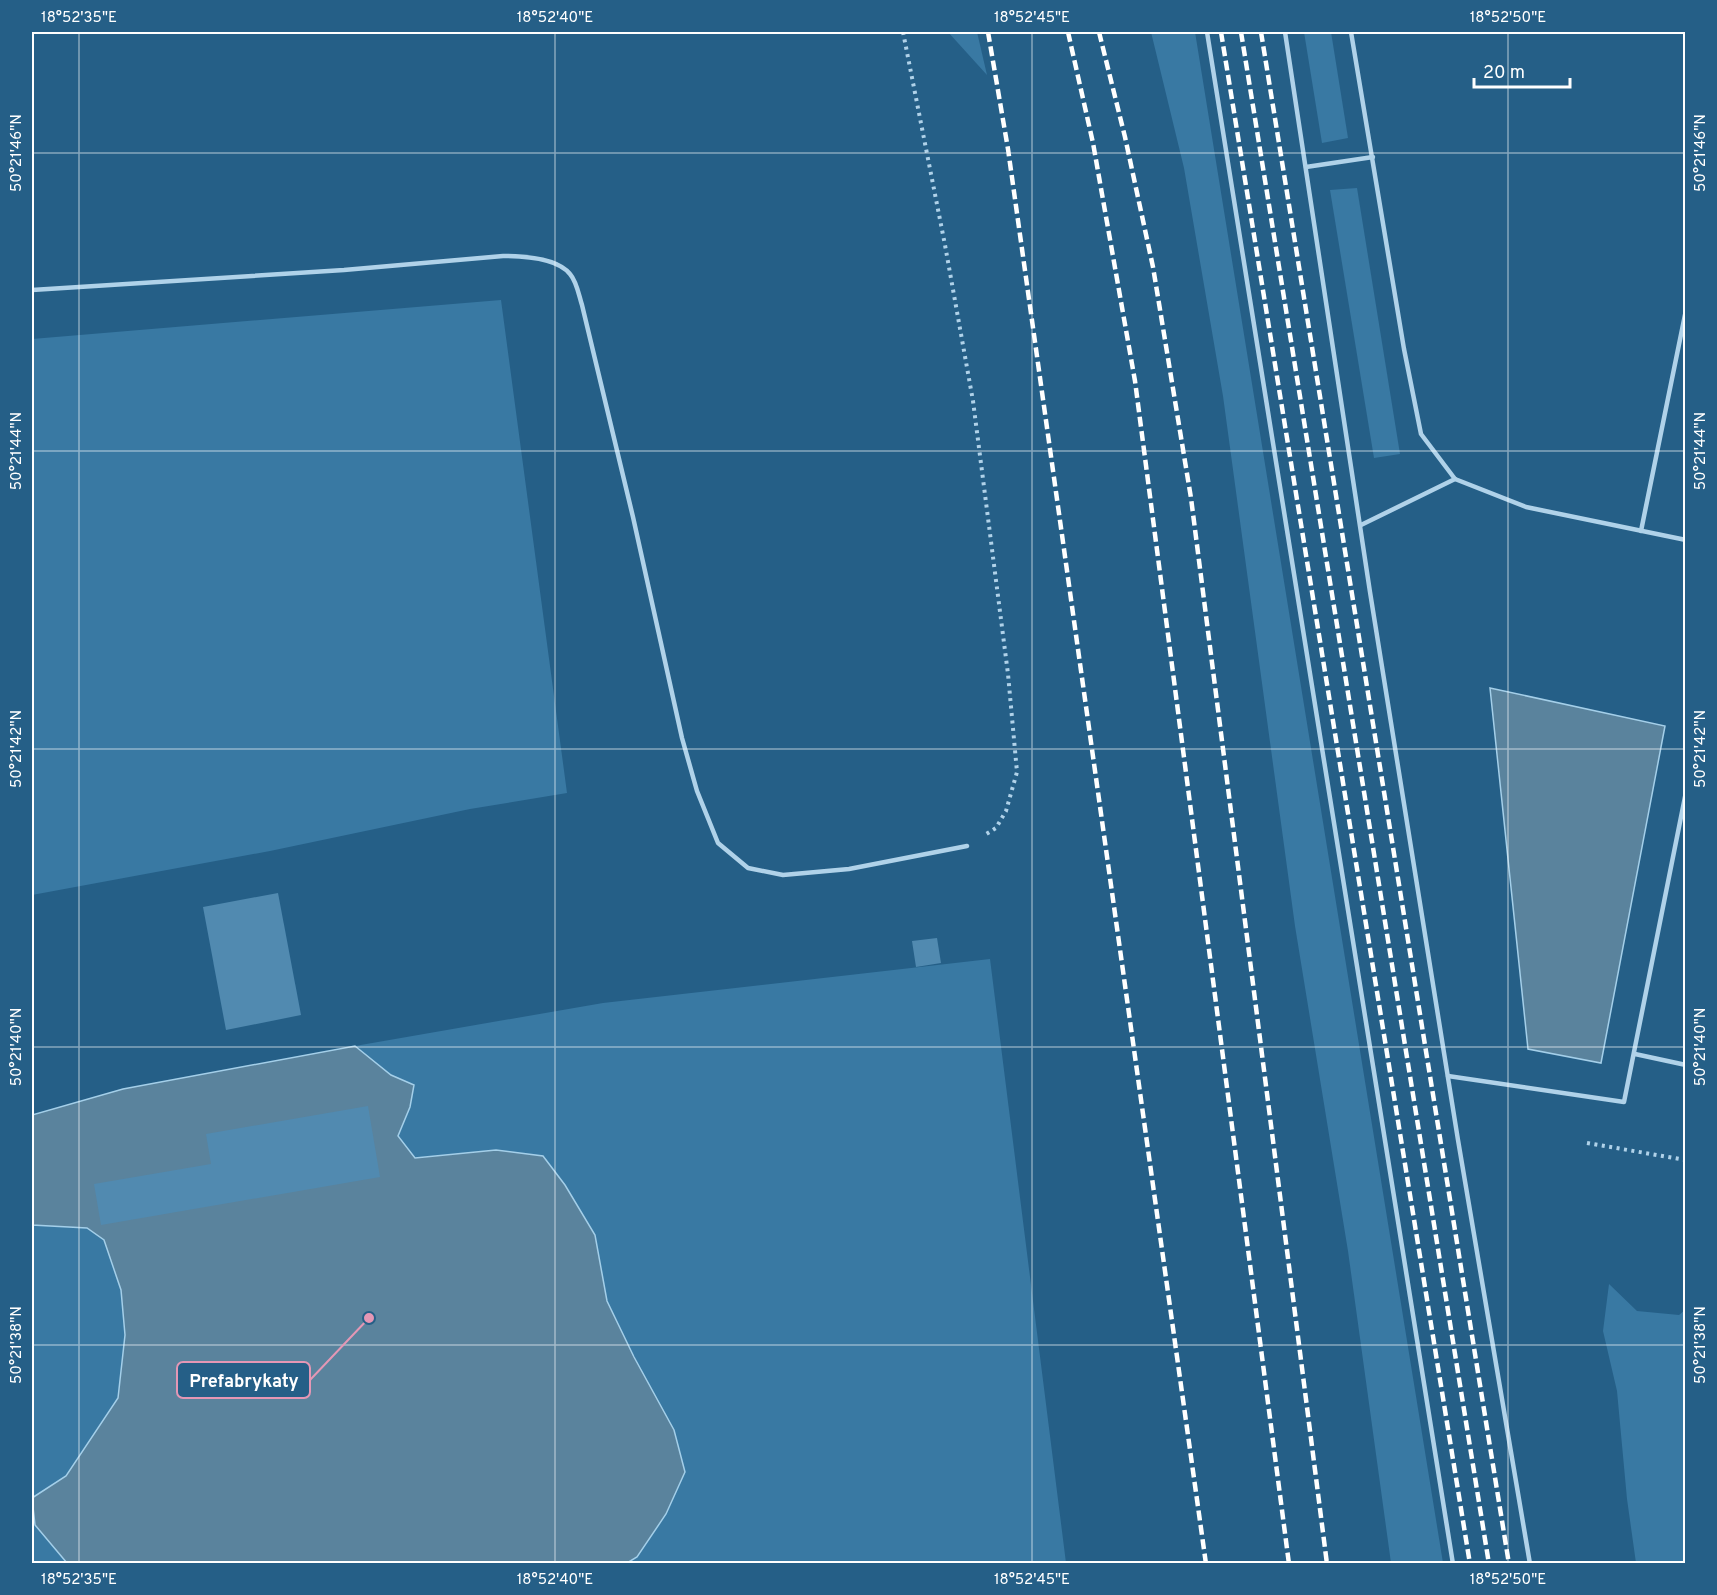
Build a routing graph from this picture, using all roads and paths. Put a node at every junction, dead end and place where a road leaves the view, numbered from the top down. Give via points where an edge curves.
1 (903, 32) edge
2 (1206, 32) edge
3 (1285, 32) edge
4 (1352, 32) edge
5 (1373, 157) junction
6 (1306, 167) junction
7 (32, 290) edge
8 (1686, 310) edge
9 (1455, 479) junction
10 (1360, 525) junction
11 (1641, 531) junction
12 (1686, 540) edge
13 (1686, 792) edge
14 (1684, 806) edge
15 (967, 846) joint
16 (1635, 1054) junction
17 (1686, 1065) edge
18 (1448, 1076) junction
19 (1587, 1143) dead end
20 (1686, 1160) edge
21 (1453, 1563) edge
22 (1530, 1563) edge

1 - 15 path via 974,401 1017,772 1006,811 996,828
2 - 21 lane
3 - 6 lane
4 - 5 lane
5 - 6 lane
5 - 9 lane via 1421,434
6 - 10 lane
7 - 15 lane via 503,256 527,256 561,267 570,274 582,305 682,738 718,843 748,868 783,875 849,869
8 - 11 lane
9 - 10 lane
9 - 11 lane via 1526,507
10 - 18 lane
11 - 12 lane
13 - 14 lane
14 - 16 lane
16 - 17 lane
16 - 18 lane via 1624,1102
18 - 22 lane
19 - 20 path

